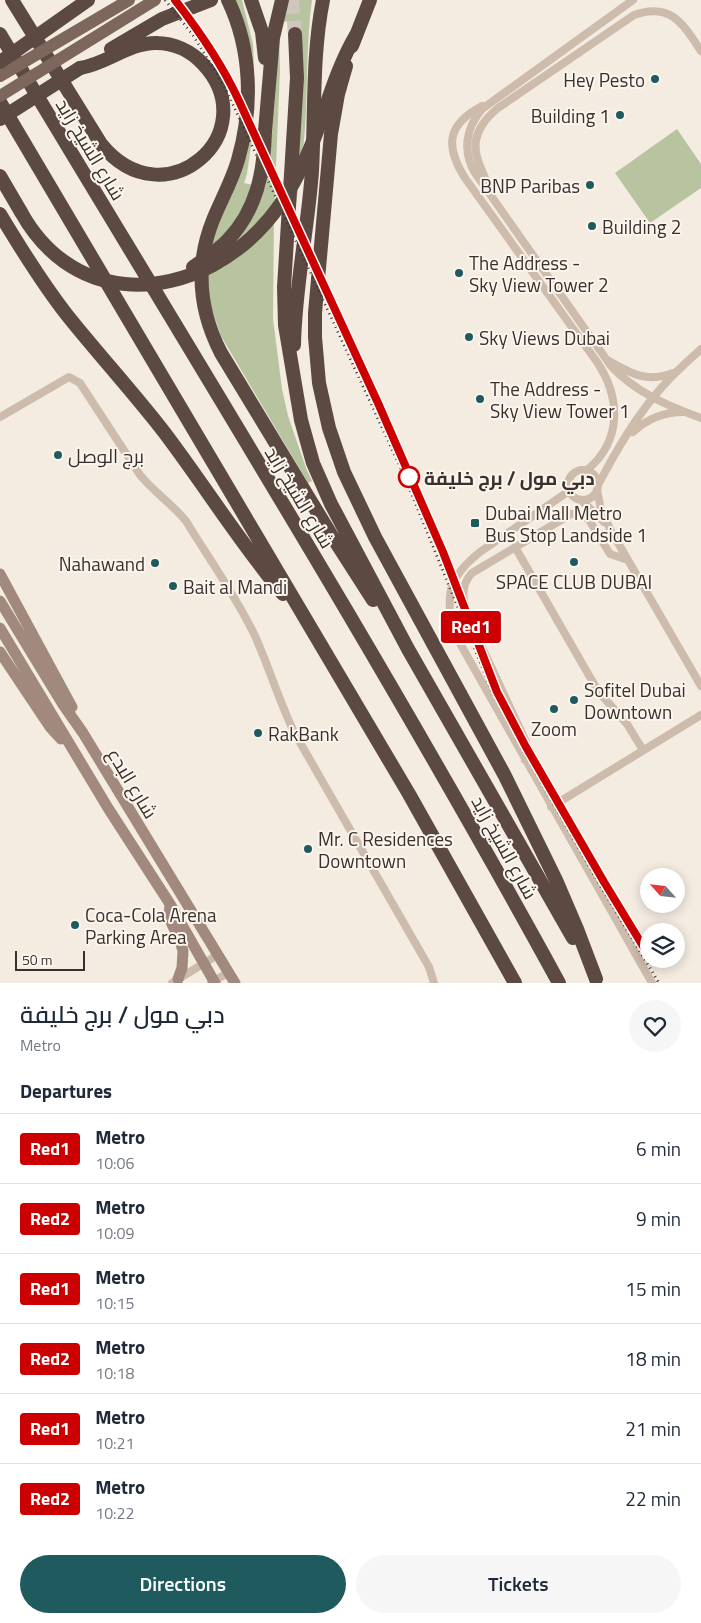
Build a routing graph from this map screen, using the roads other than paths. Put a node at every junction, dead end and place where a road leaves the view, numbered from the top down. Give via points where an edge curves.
1 (12, 0) edge
2 (88, 0) edge
3 (129, 0) edge
4 (155, 0) edge
5 (210, 0) edge
6 (228, 0) edge
7 (251, 0) edge
8 (282, 0) edge
9 (324, 0) edge
10 (370, 0) edge
11 (633, 0) edge
12 (0, 34) edge
13 (295, 34) tunnel mouth
14 (356, 35) junction
15 (701, 50) edge
16 (0, 62) edge
17 (80, 68) junction
18 (0, 76) edge
19 (0, 96) edge
20 (267, 96) junction
21 (493, 100) junction
22 (0, 102) edge
23 (0, 119) edge
24 (474, 172) junction
25 (0, 176) edge
26 (465, 178) junction
27 (490, 194) junction
28 (0, 214) edge
29 (0, 228) edge
30 (517, 233) junction
31 (516, 248) junction
32 (28, 260) junction
33 (176, 279) junction
34 (701, 349) edge
35 (605, 358) junction
36 (677, 371) junction
37 (294, 380) junction
38 (653, 398) junction
39 (686, 412) junction
40 (0, 417) edge
41 (701, 418) edge
42 (624, 441) junction
43 (587, 470) junction
44 (598, 488) junction
45 (569, 492) junction
46 (581, 500) junction
47 (610, 529) junction
48 (515, 547) junction
49 (628, 560) junction
50 (0, 574) edge
51 (0, 601) edge
52 (308, 624) junction
53 (0, 628) edge
54 (408, 649) junction
55 (0, 652) edge
56 (701, 686) edge
57 (701, 715) edge
58 (76, 721) junction
59 (70, 746) junction
60 (643, 750) junction
61 (525, 760) junction
62 (551, 807) junction
63 (170, 904) junction
64 (219, 954) junction
65 (204, 963) junction
66 (229, 972) junction
67 (175, 981) edge
68 (597, 981) edge
69 (213, 982) edge
70 (235, 983) edge
71 (434, 983) edge
72 (515, 983) edge
73 (559, 983) edge
74 (652, 983) edge

1 - 17 highway via 101,144 114,159 151,175 173,173 193,165 214,142 224,108 220,91 212,75 193,54 176,46 155,43 134,47 98,64
2 - 16 highway, bridge
3 - 18 main road, bridge
4 - 19 main road, bridge
5 - 17 highway via 153,24
6 - 54 highway via 239,26 245,53 247,108 237,162 205,246 201,279 205,312 221,353 330,533 393,632
7 - 20 highway via 264,45
8 - 20 highway via 273,38
9 - 37 highway via 318,37 312,172 296,304
10 - 14 highway
11 - 21 street
12 - 73 highway, شارع الشيخ زايد via 348,612
13 - 37 highway via 296,78 283,296
14 - 33 highway, bridge via 339,68 303,166 275,213 253,237 228,256 202,271
14 - 68 highway, bridge via 334,114 318,267 315,336 319,383 329,428 344,472 376,537 505,776 556,880
15 - 27 street via 673,16 654,10 634,15 487,118 477,135 476,148
17 - 23 highway, bridge
20 - 33 highway, bridge via 260,182 247,214 226,242
21 - 24 street via 476,116 469,131 467,149
21 - 26 street via 469,113 453,132 453,152
22 - 52 highway
24 - 26 street
24 - 27 street
25 - 33 highway, bridge via 31,229 65,263 109,282 138,285
26 - 31 street
27 - 30 street
28 - 32 highway
29 - 32 highway
30 - 31 street
30 - 35 street
31 - 43 street via 597,362 609,384 614,418 612,436
32 - 52 highway via 67,315 179,452 254,559
34 - 36 street
35 - 36 street via 640,376 654,378
35 - 38 street via 629,383
36 - 38 street
37 - 54 highway via 306,442 322,484
38 - 39 street
38 - 42 street
39 - 41 street
39 - 42 street via 656,416 639,426
40 - 71 street via 69,377 80,383 140,476 186,521 255,636 294,732 429,968
42 - 44 street
43 - 44 street via 597,479
43 - 45 street via 577,470 570,477
44 - 46 street via 591,498
44 - 47 street
45 - 46 street
45 - 61 street via 467,562 455,578 449,597 448,611 453,631
46 - 47 street
47 - 49 street
48 - 49 street via 566,516 581,514 589,520 610,554
48 - 60 street via 598,690 627,724
48 - 61 street via 472,573 463,589 469,622 526,742
49 - 56 street
50 - 58 main road via 67,697
51 - 58 main road, شارع البدع via 57,696
52 - 72 highway via 409,794
53 - 59 main road, شارع البدع
54 - 68 highway
55 - 59 main road via 50,727
57 - 60 street
58 - 64 main road, شارع البدع
59 - 63 main road, شارع البدع
60 - 62 street
61 - 62 street
62 - 74 street
63 - 65 main road, شارع البدع
63 - 67 main road via 169,918 183,951 182,968
64 - 65 street
64 - 66 main road, شارع البدع
65 - 67 street
65 - 69 main road, شارع البدع
66 - 69 street
66 - 70 main road, شارع البدع

